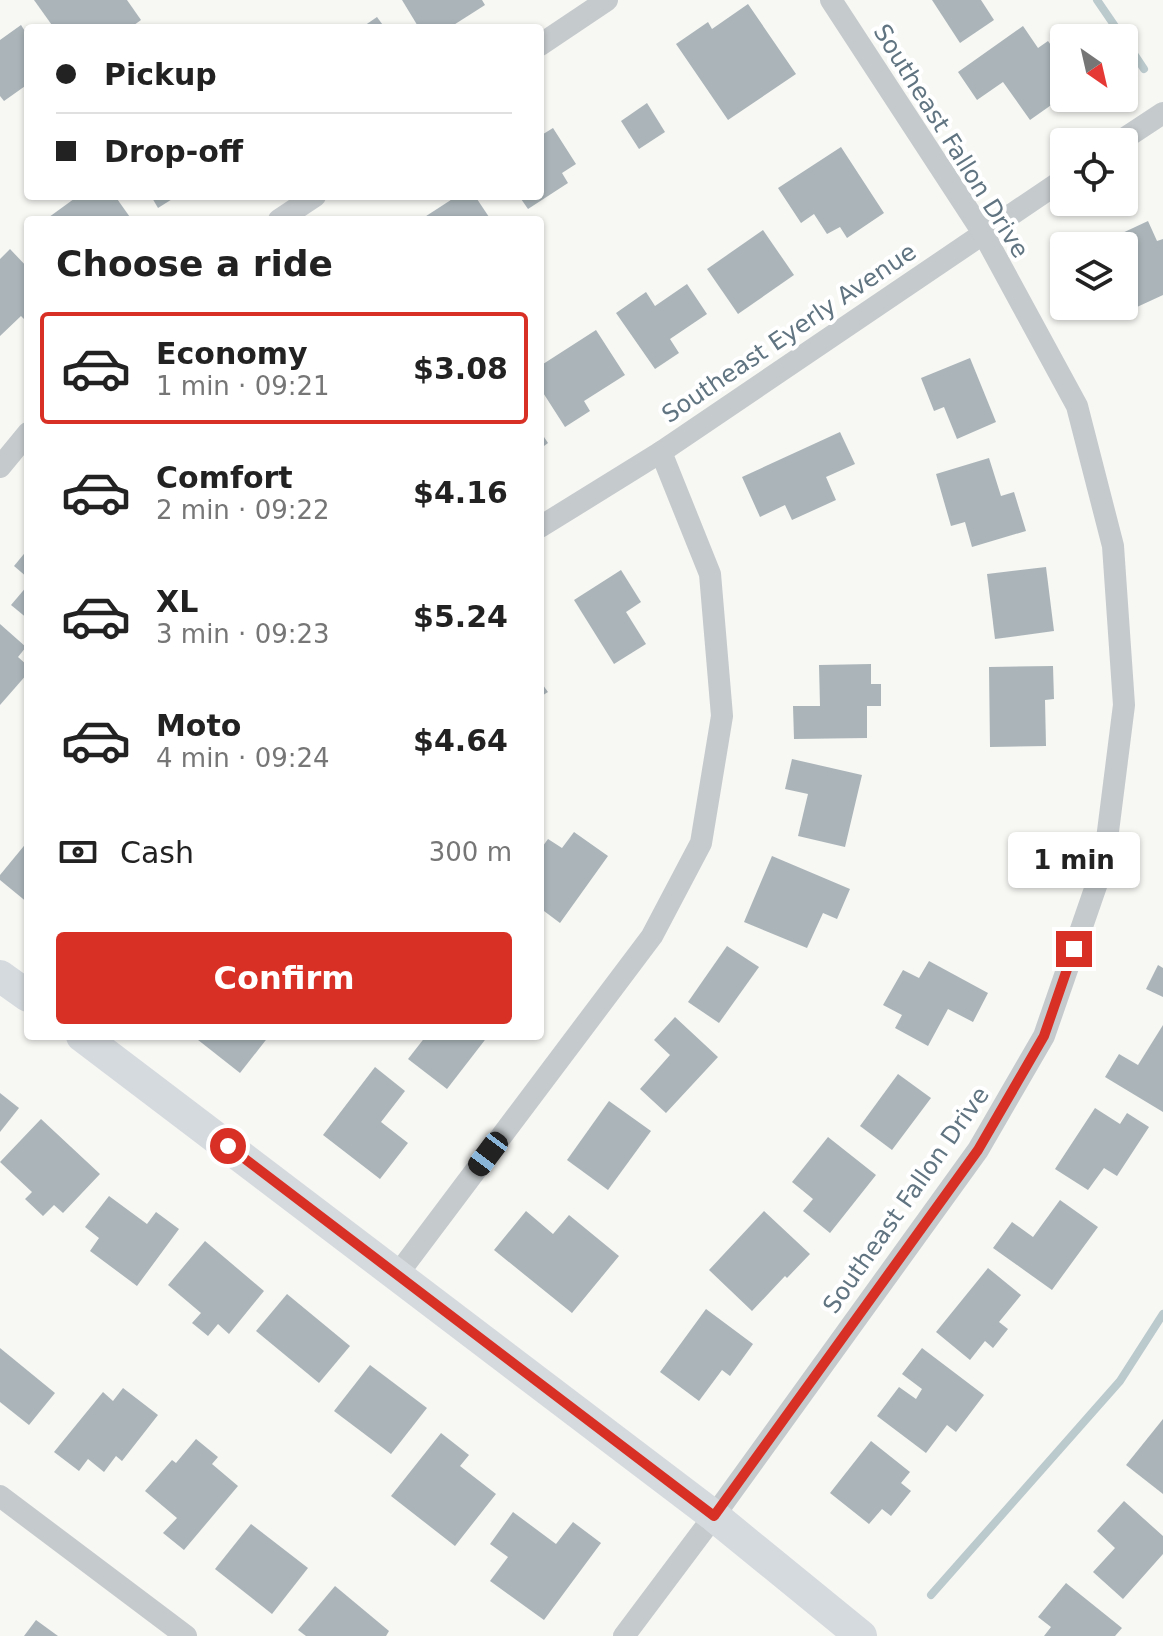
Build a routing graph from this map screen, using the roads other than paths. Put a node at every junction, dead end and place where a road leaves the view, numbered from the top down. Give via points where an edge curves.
1 (607, 0) edge
2 (831, 0) edge
3 (544, 42) edge
4 (1163, 113) edge
5 (1138, 129) edge
6 (1050, 188) edge
7 (309, 200) edge
8 (285, 216) edge
9 (983, 233) junction
10 (24, 438) edge
11 (661, 452) junction
12 (0, 467) edge
13 (544, 525) edge
14 (0, 976) edge
15 (24, 993) edge
16 (87, 1040) edge
17 (397, 1275) junction
18 (0, 1496) edge
19 (714, 1516) junction
20 (186, 1636) edge
21 (624, 1636) edge
22 (861, 1636) edge

1 - 3 street
2 - 9 street, Southeast Fallon Drive
4 - 5 street
6 - 9 street, Southeast Eyerly Avenue
7 - 8 street
9 - 11 street, Southeast Eyerly Avenue
9 - 19 street, Southeast Fallon Drive via 1077,406 1113,546 1124,705 1104,863 1044,1036 978,1150
10 - 12 street
11 - 13 street, Southeast Eyerly Avenue
11 - 17 street via 710,574 722,716 701,843 652,936
14 - 15 street
16 - 17 street
17 - 19 street
18 - 20 street
19 - 21 street, Southeast Fallon Drive
19 - 22 street

